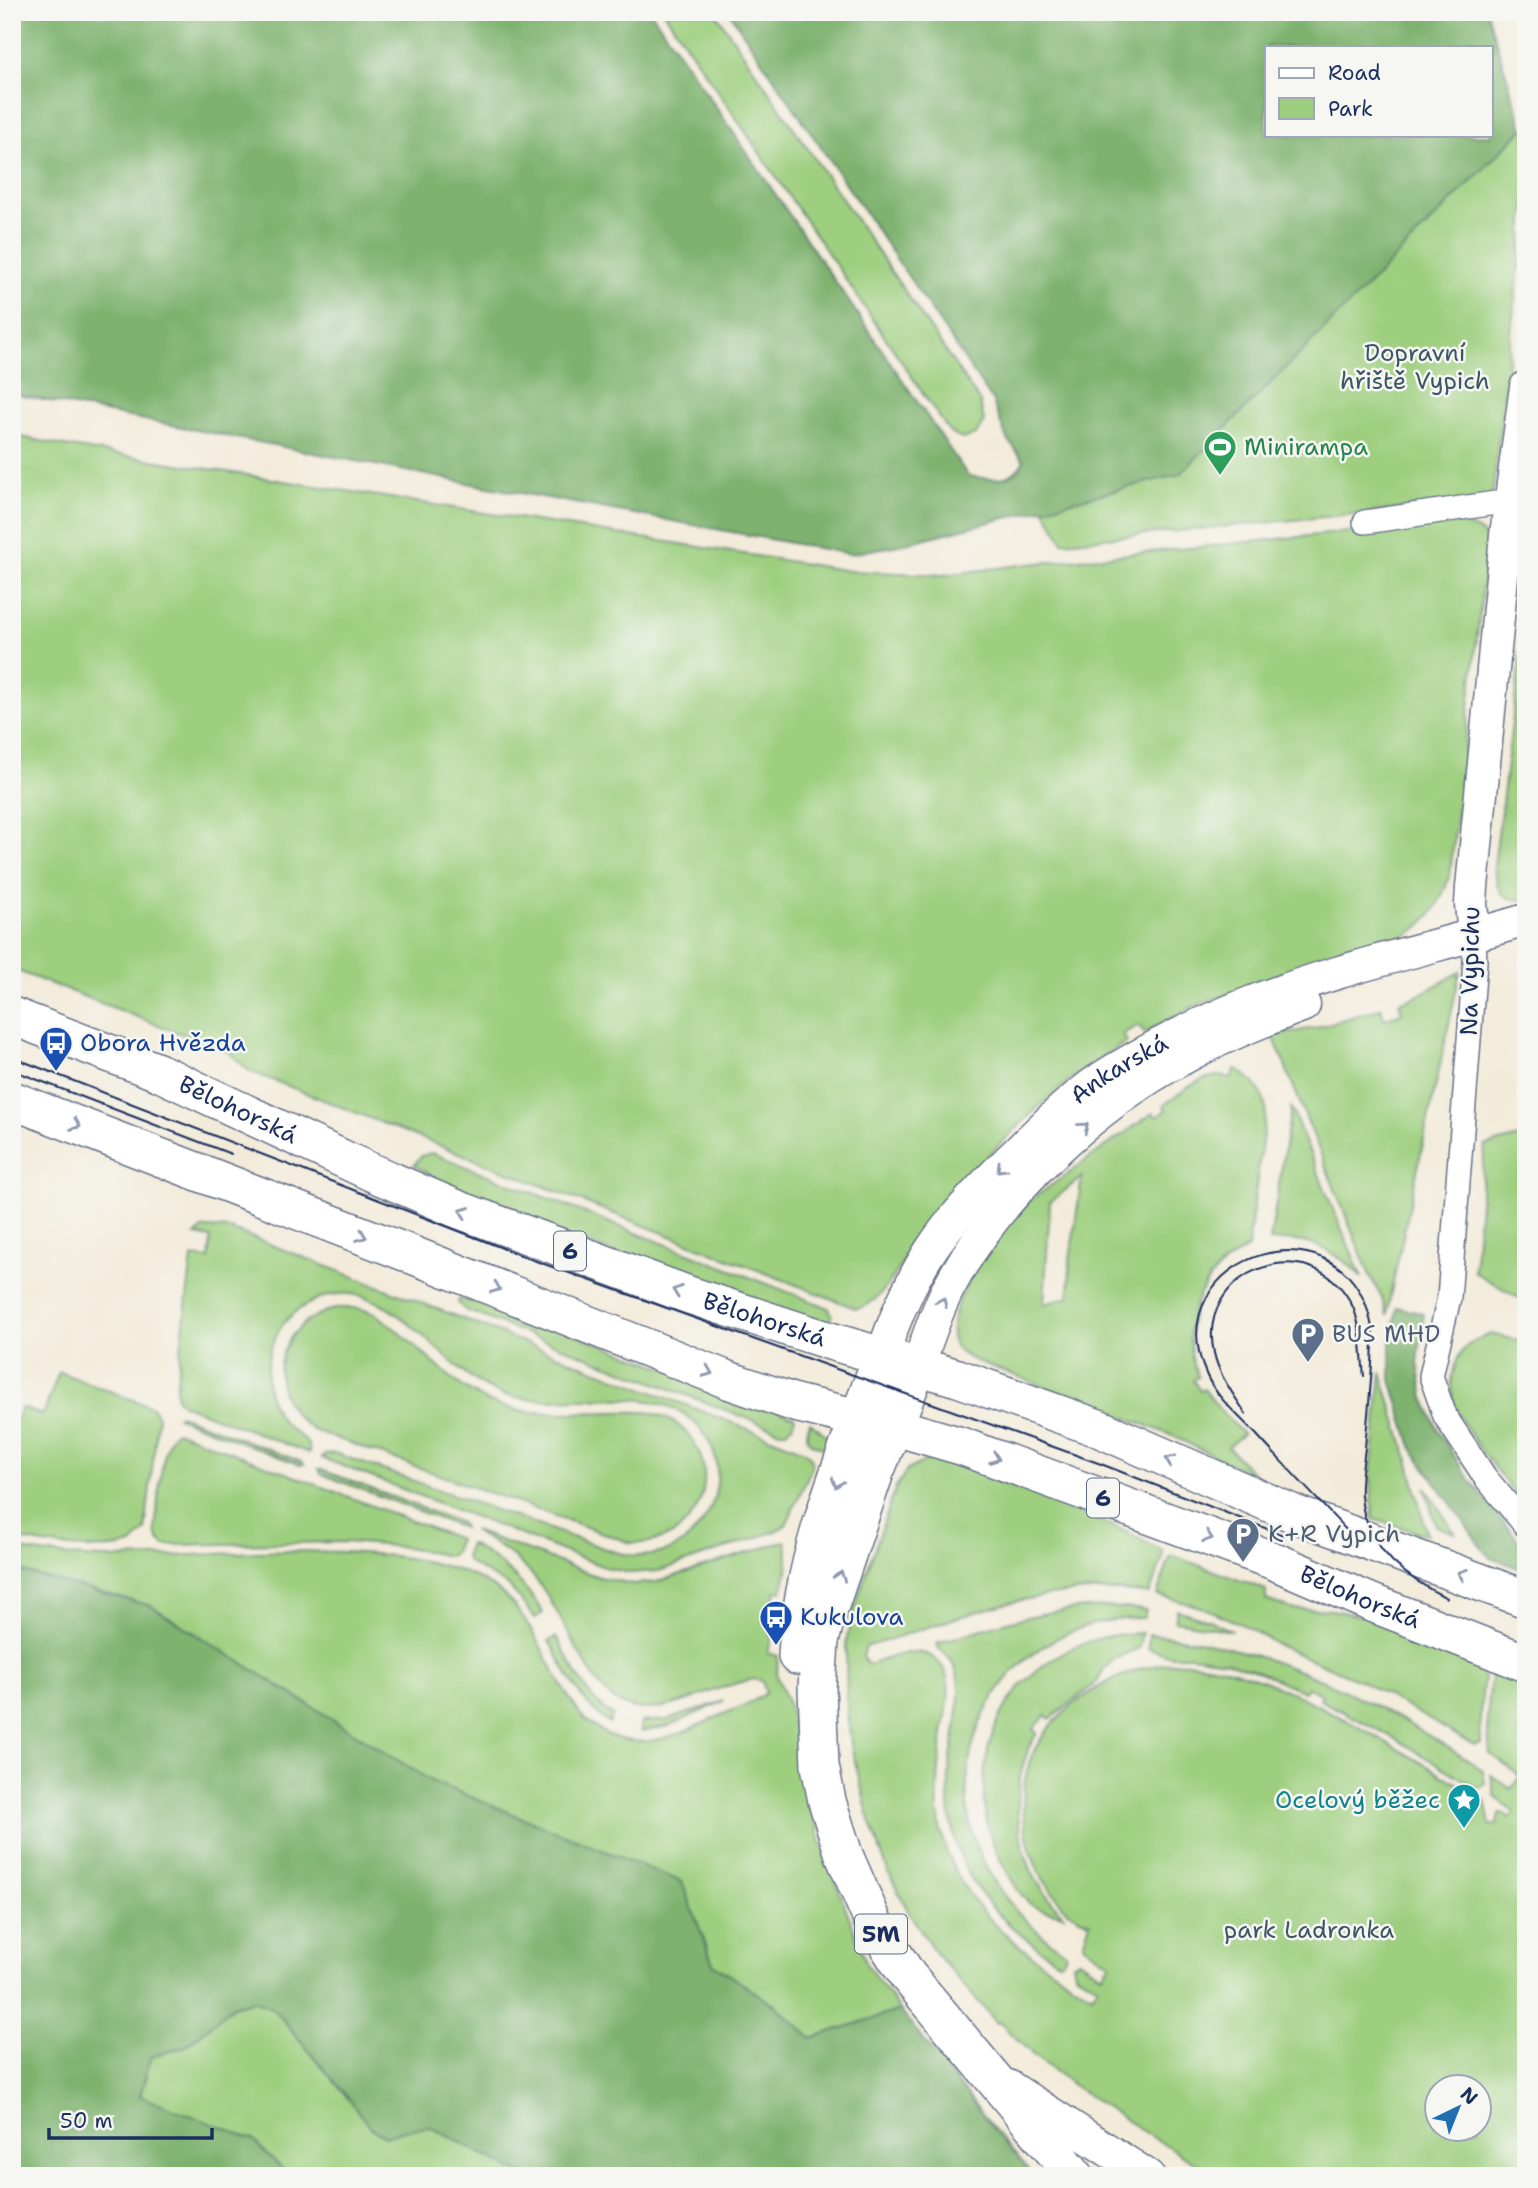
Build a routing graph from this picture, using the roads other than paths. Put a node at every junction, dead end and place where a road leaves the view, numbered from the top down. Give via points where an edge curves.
1 (1526, 387) edge
2 (1518, 500) edge
3 (1365, 522) dead end
4 (1526, 920) edge
5 (1474, 936) junction
6 (12, 1016) edge
7 (12, 1100) edge
8 (882, 1356) junction
9 (918, 1366) junction
10 (876, 1422) junction
11 (1526, 1526) edge
12 (1526, 1599) edge
13 (1526, 1662) edge
14 (991, 2075) junction
15 (1076, 2176) edge
16 (1148, 2176) edge

1 - 2 street, Na Vypichu
2 - 3 street
2 - 5 street, Na Vypichu via 1472,887
4 - 5 street, Ankarská
5 -> 8 street, Ankarská via 1246,1004 1113,1070 1042,1128 948,1224 910,1282
9 -> 5 street, Ankarská via 949,1287 981,1237 1043,1164 1098,1115 1156,1074 1225,1037
5 - 11 street, Na Vypichu via 1448,1298 1431,1376 1445,1416 1485,1477
8 -> 6 main road, Bělohorská / 6 via 689,1295 457,1209 158,1072
7 -> 10 main road, Bělohorská / 6 via 728,1380 795,1403
8 - 9 main road, Bělohorská / 6
8 - 10 main road, 5M
9 - 10 main road, 5M
12 -> 9 main road, Bělohorská / 6 via 1292,1513 1098,1428
10 -> 13 main road, Bělohorská / 6 via 961,1446 1262,1556
10 - 14 main road, 5M via 820,1641 820,1766 844,1855 874,1924 908,1976
14 - 15 main road, 5M
14 - 16 street

